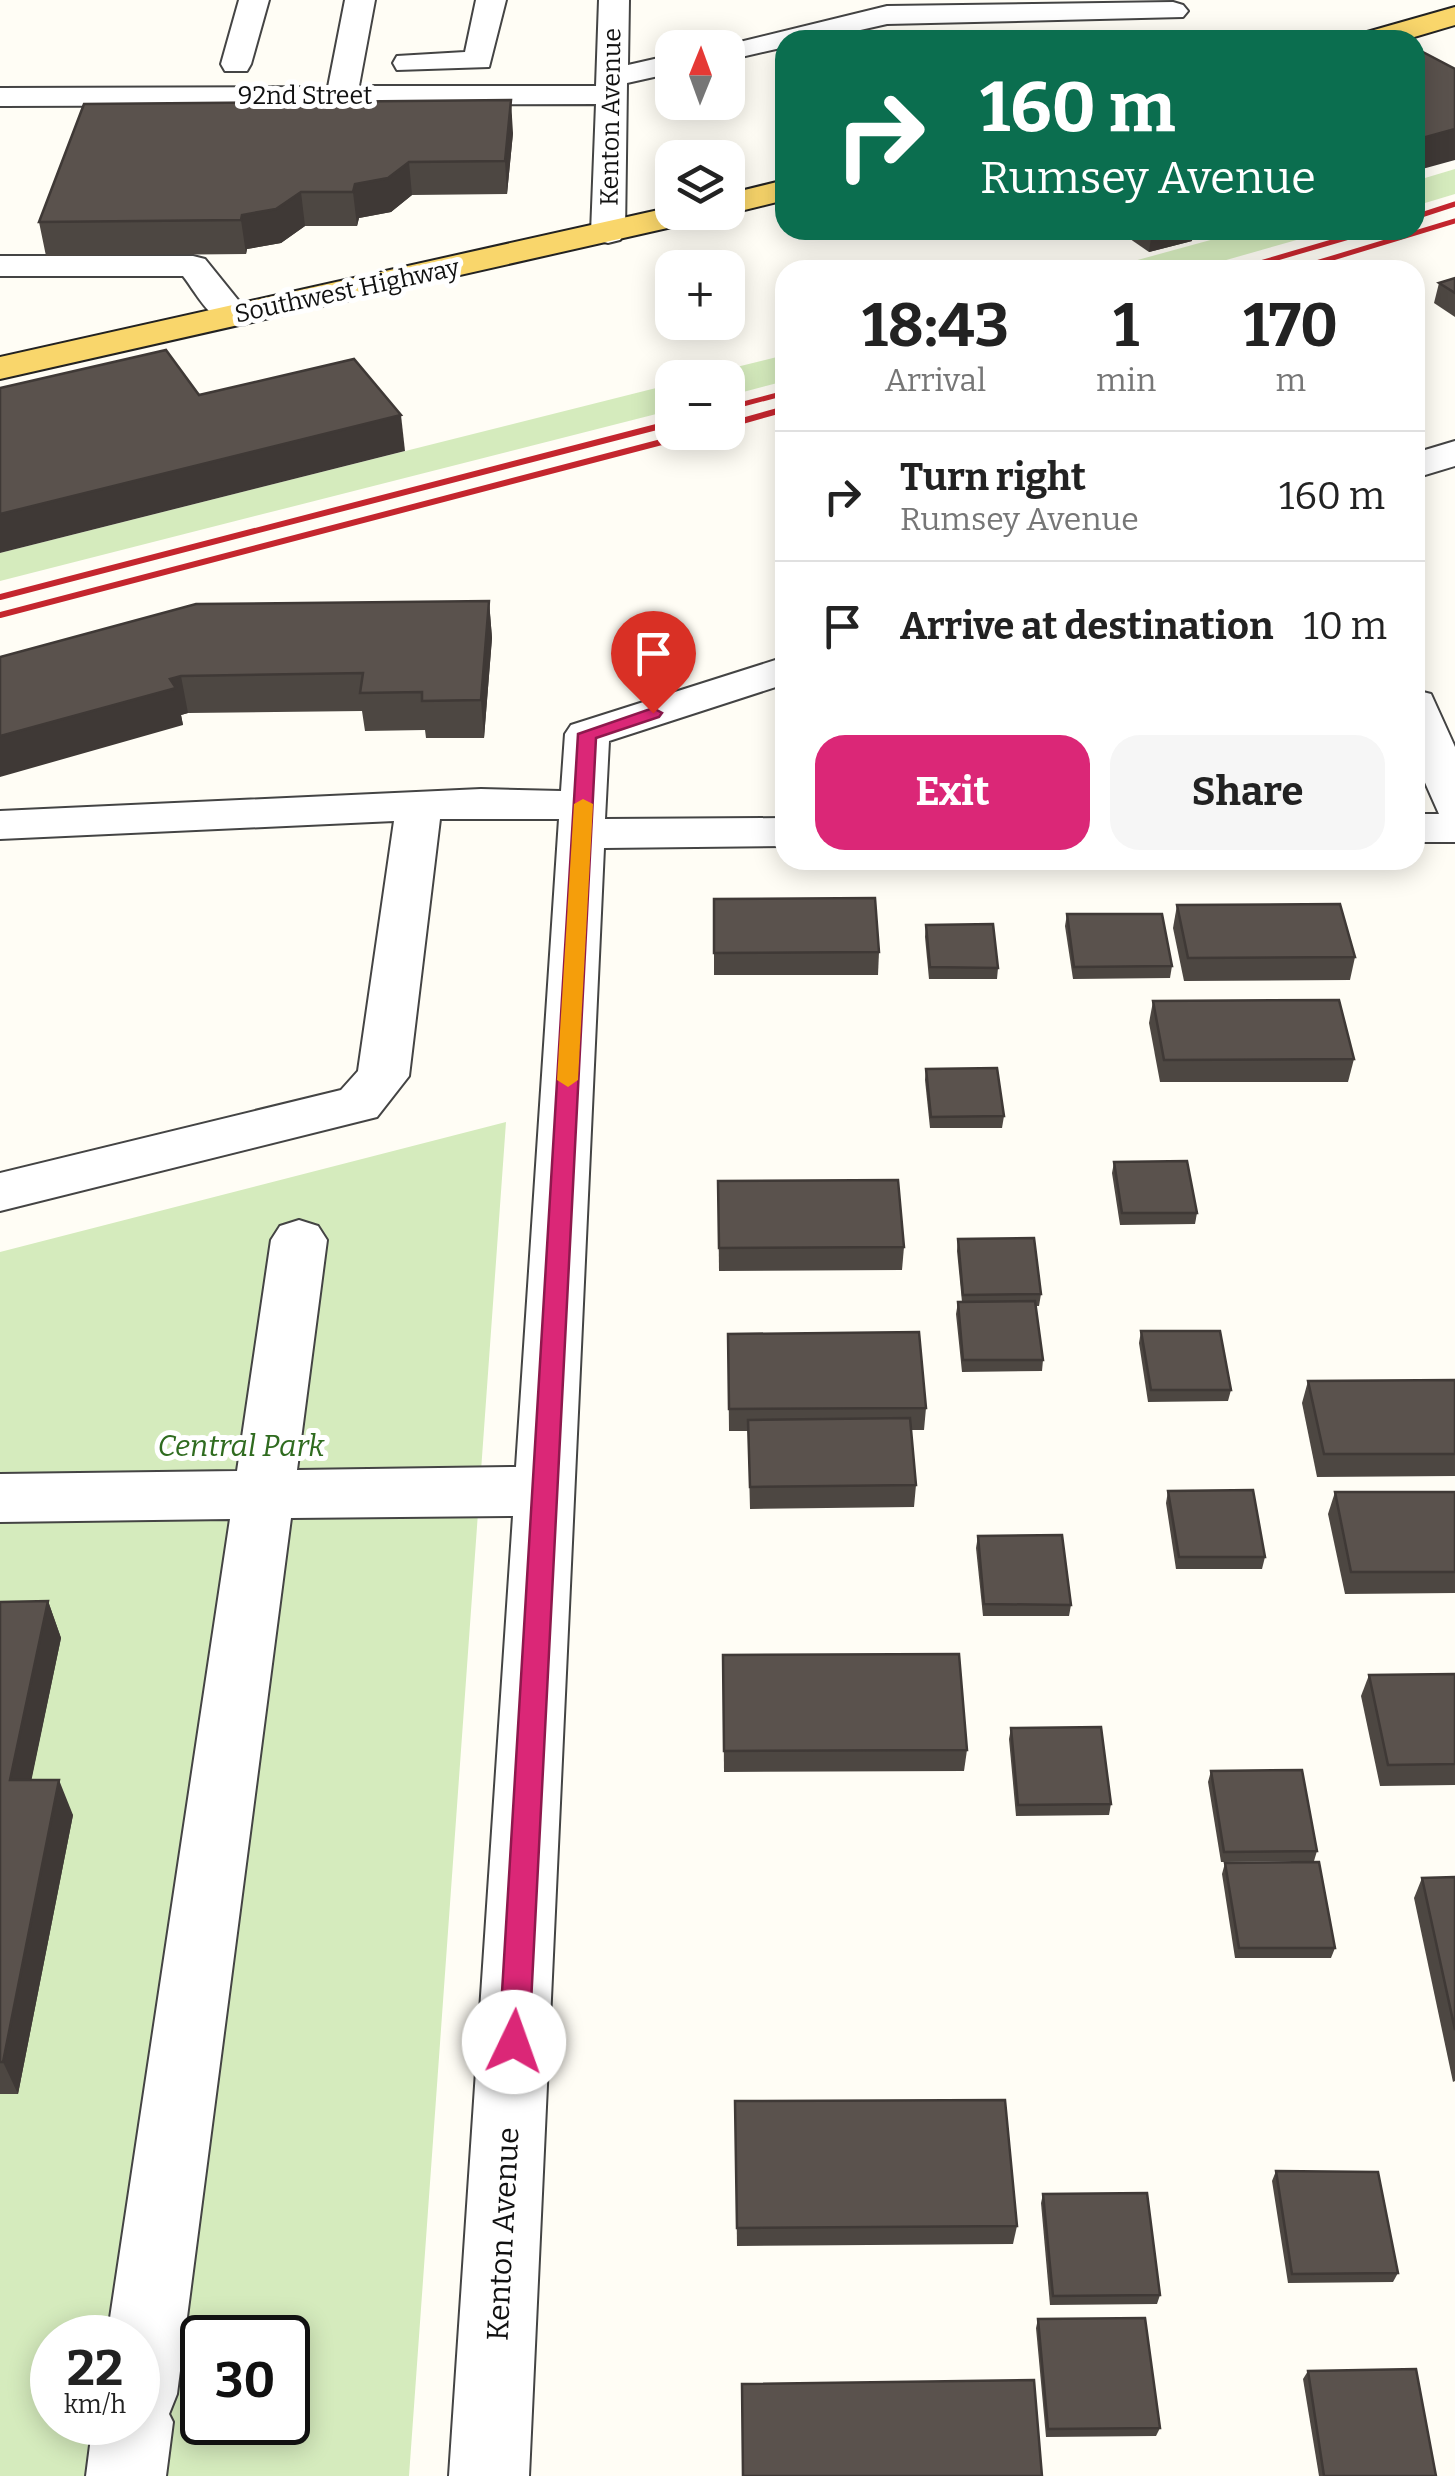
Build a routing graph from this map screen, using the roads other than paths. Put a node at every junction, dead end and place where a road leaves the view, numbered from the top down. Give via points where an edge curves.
1 (254, 0) edge
2 (360, 0) edge
3 (491, 0) edge
4 (614, 0) edge
5 (1171, 5) edge
6 (1455, 16) edge
7 (861, 30) edge
8 (1179, 30) edge
9 (1406, 30) edge
10 (775, 44) edge
11 (745, 49) edge
12 (197, 64) dead end
13 (236, 64) junction
14 (273, 64) dead end
15 (310, 64) dead end
16 (347, 64) junction
17 (655, 70) edge
18 (610, 87) junction
19 (342, 96) junction
20 (9, 97) edge
21 (0, 133) edge
22 (775, 192) edge
23 (745, 200) edge
24 (655, 222) edge
25 (608, 234) junction
26 (0, 266) edge
27 (233, 316) junction
28 (0, 368) edge
29 (1455, 453) edge
30 (1425, 463) edge
31 (775, 673) edge
32 (1425, 728) edge
33 (1455, 804) edge
34 (419, 806) junction
35 (582, 820) junction
36 (0, 825) edge
37 (1425, 828) edge
38 (1455, 828) edge
39 (775, 831) edge
40 (0, 1192) edge
41 (299, 1240) dead end
42 (545, 1491) junction
43 (264, 1494) junction
44 (0, 1498) edge
45 (149, 2315) edge
46 (131, 2445) edge
47 (126, 2476) edge
48 (489, 2476) edge

1 - 13 street
2 - 16 street
3 - 16 street via 478,61
4 - 18 street, Kenton Avenue
5 - 7 street via 888,14
5 - 8 street
6 - 9 main road
10 - 11 street
12 - 13 street
13 - 14 street
15 - 16 street
16 - 19 street
17 - 18 street, 92nd Street
18 - 19 street, 92nd Street
18 - 25 street, Kenton Avenue
19 - 20 street, 92nd Street
20 - 21 street
22 - 23 main road
24 - 25 main road, Southwest Highway
25 - 27 main road, Southwest Highway
26 - 27 street via 192,266
27 - 28 main road, Southwest Highway
29 - 30 street
31 - 35 street, Kenton Avenue via 587,734
32 - 33 street
34 - 35 street
34 - 36 street
34 - 40 street via 383,1076 359,1104
35 - 39 street
35 - 42 street, Kenton Avenue
37 - 38 street
41 - 43 street
42 - 43 street
42 - 48 street, Kenton Avenue
43 - 44 street
43 - 45 street
46 - 47 street

